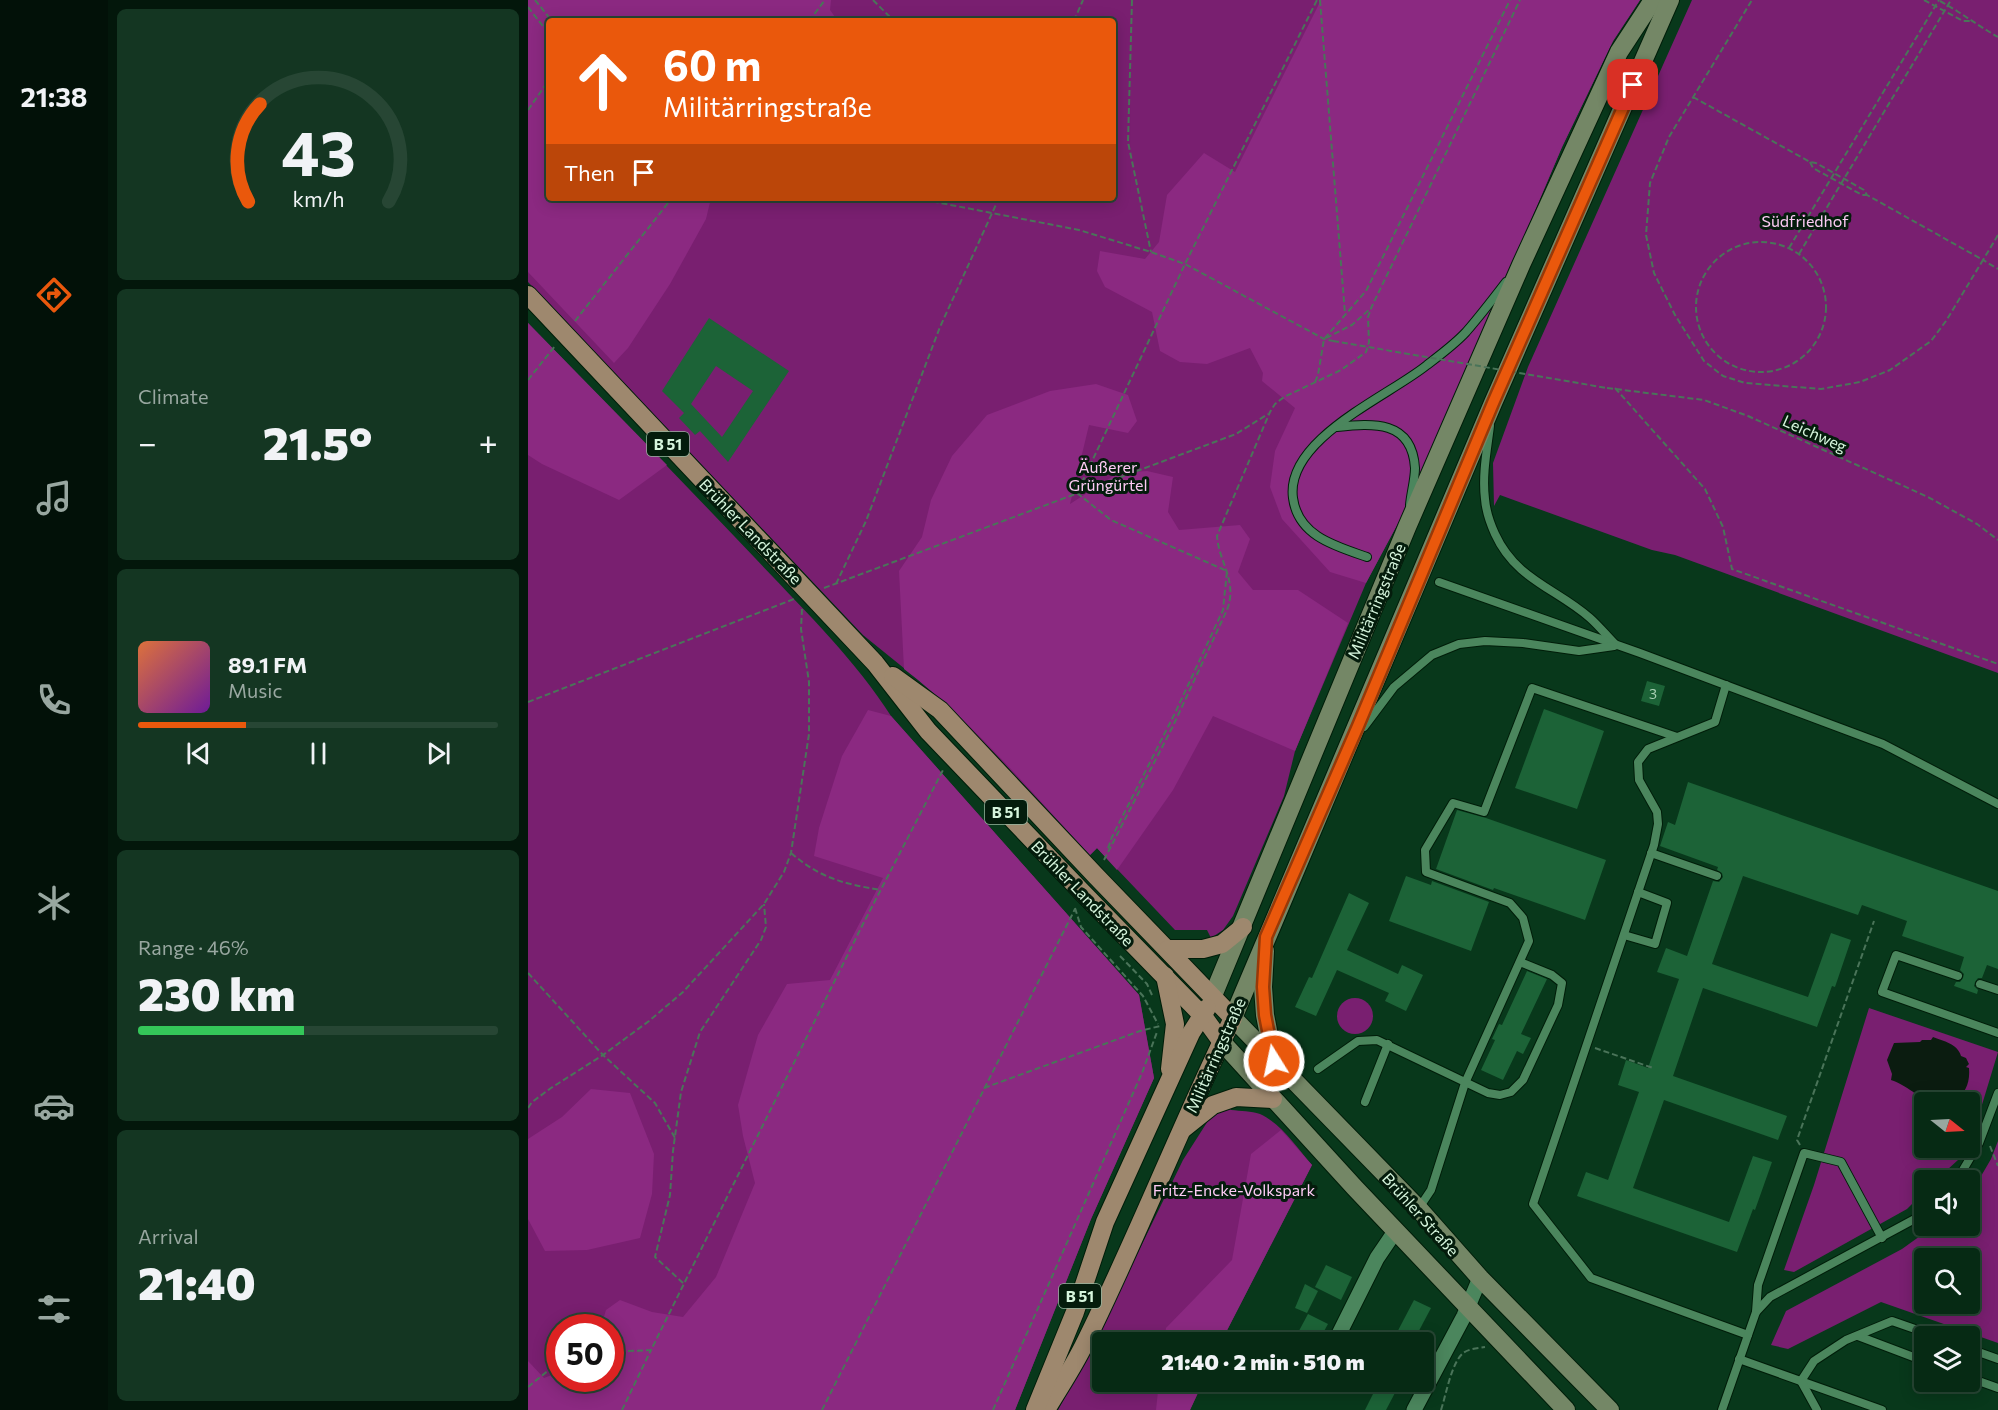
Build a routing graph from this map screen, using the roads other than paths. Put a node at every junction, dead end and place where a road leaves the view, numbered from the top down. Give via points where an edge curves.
1 (1653, 0) edge
2 (1670, 0) edge
3 (1521, 265) junction
4 (528, 294) edge
5 (1493, 403) junction
6 (1336, 427) junction
7 (1407, 527) junction
8 (1367, 557) dead end
9 (1439, 582) dead end
10 (1617, 646) junction
11 (875, 663) junction
12 (1726, 685) junction
13 (1677, 737) junction
14 (1348, 747) junction
15 (1998, 804) edge
16 (1651, 853) junction
17 (1717, 876) dead end
18 (1638, 892) junction
19 (1243, 927) junction
20 (1624, 935) junction
21 (1266, 937) junction
22 (1168, 949) junction
23 (1520, 962) junction
24 (1165, 976) junction
25 (1958, 976) dead end
26 (1980, 984) dead end
27 (1998, 990) edge
28 (1212, 998) junction
29 (1203, 1016) junction
30 (1233, 1017) junction
31 (1998, 1033) edge
32 (1221, 1041) junction
33 (1388, 1044) junction
34 (1274, 1061) junction
35 (1318, 1069) dead end
36 (1465, 1083) junction
37 (1168, 1086) junction
38 (1997, 1098) edge
39 (1273, 1099) junction
40 (1365, 1102) dead end
41 (1182, 1130) junction
42 (1963, 1170) edge
43 (1419, 1209) junction
44 (1914, 1220) edge
45 (1396, 1230) junction
46 (1882, 1238) junction
47 (1480, 1278) junction
48 (1467, 1306) junction
49 (1756, 1312) junction
50 (1914, 1329) edge
51 (1340, 1332) edge
52 (1748, 1335) junction
53 (1858, 1336) junction
54 (1980, 1353) edge
55 (1914, 1357) edge
56 (1739, 1359) junction
57 (1998, 1359) edge
58 (1802, 1381) junction
59 (1980, 1382) edge
60 (1998, 1388) edge
61 (1035, 1410) edge
62 (1046, 1410) edge
63 (1414, 1410) edge
64 (1566, 1410) edge
65 (1610, 1410) edge
66 (1722, 1410) edge
67 (1817, 1410) edge
68 (1882, 1410) edge

1 - 3 main road, Militärringstraße via 1619,52
2 - 5 main road, Militärringstraße
3 - 6 lane via 1464,334 1425,367
3 - 7 main road, Militärringstraße
4 - 11 main road, Brühler Landstraße / B 51 via 806,598
5 - 10 lane via 1484,484 1489,521 1497,539 1513,563 1590,618
5 - 14 main road, Militärringstraße
6 - 7 lane via 1373,423 1403,436 1412,451 1415,469
6 - 8 lane via 1308,452 1297,471 1292,490 1294,508 1304,526 1317,537
7 - 19 main road, Militärringstraße
9 - 10 lane
10 - 12 lane
10 - 14 lane via 1579,651 1523,643 1459,644 1432,655 1394,687
11 - 22 main road, Brühler Landstraße / B 51 via 940,710
11 - 24 main road, Brühler Landstraße / B 51 via 928,731
12 - 13 lane via 1714,722
12 - 15 lane via 1884,744
13 - 16 lane via 1648,749 1638,762 1639,780 1657,812
13 - 23 lane via 1532,688 1484,812 1452,803 1425,850 1426,872 1510,903 1523,918 1529,941
14 - 21 main road, Militärringstraße
16 - 17 lane
16 - 18 lane
18 - 20 lane
18 - 20 lane via 1667,903 1655,944
19 - 22 main road via 1222,944 1203,949
19 - 28 main road, Militärringstraße
20 - 52 lane via 1533,1204 1591,1278
21 - 30 main road, Militärringstraße
21 - 34 main road via 1263,987
22 - 28 main road, Brühler Landstraße / B 51
23 - 36 lane
23 - 36 lane via 1562,983 1558,1005 1523,1080 1511,1092 1488,1093
24 - 29 main road, Brühler Landstraße / B 51
24 - 37 main road, B 51 via 1174,1024
25 - 31 lane via 1896,955 1882,992
26 - 27 lane
28 - 29 main road, Militärringstraße / B 51
28 - 30 main road, Brühler Landstraße / B 51
29 - 32 main road, Brühler Landstraße / B 51
29 - 37 main road, Militärringstraße / B 51 via 1191,1033
30 - 32 main road, Militärringstraße / B 51
30 - 34 main road, Brühler Straße
32 - 39 main road, Brühler Straße
32 - 41 main road, Militärringstraße / B 51
33 - 35 lane via 1358,1041
33 - 36 lane
33 - 40 lane
34 - 43 main road, Brühler Straße
36 - 43 lane via 1431,1190
37 - 61 main road, Militärringstraße / B 51 via 1105,1222 1075,1312
38 - 42 lane
39 - 41 main road, B 51 via 1236,1097 1213,1105
39 - 45 main road, Brühler Straße
41 - 62 main road, Militärringstraße / B 51 via 1084,1345
43 - 45 main road
43 - 47 main road, Brühler Straße
44 - 46 lane
45 - 48 main road, Brühler Straße
45 - 51 street, Brühler Straße via 1377,1258
46 - 49 lane via 1770,1298
46 - 49 lane via 1841,1162 1804,1154 1758,1285
47 - 48 street
47 - 65 main road, Brühler Straße
48 - 63 street
48 - 64 main road, Brühler Straße
49 - 52 lane
50 - 53 lane via 1892,1321
52 - 56 lane
53 - 55 lane
53 - 58 lane via 1815,1360
54 - 57 lane
56 - 58 lane
56 - 66 lane
58 - 67 lane
58 - 68 lane
59 - 60 lane

